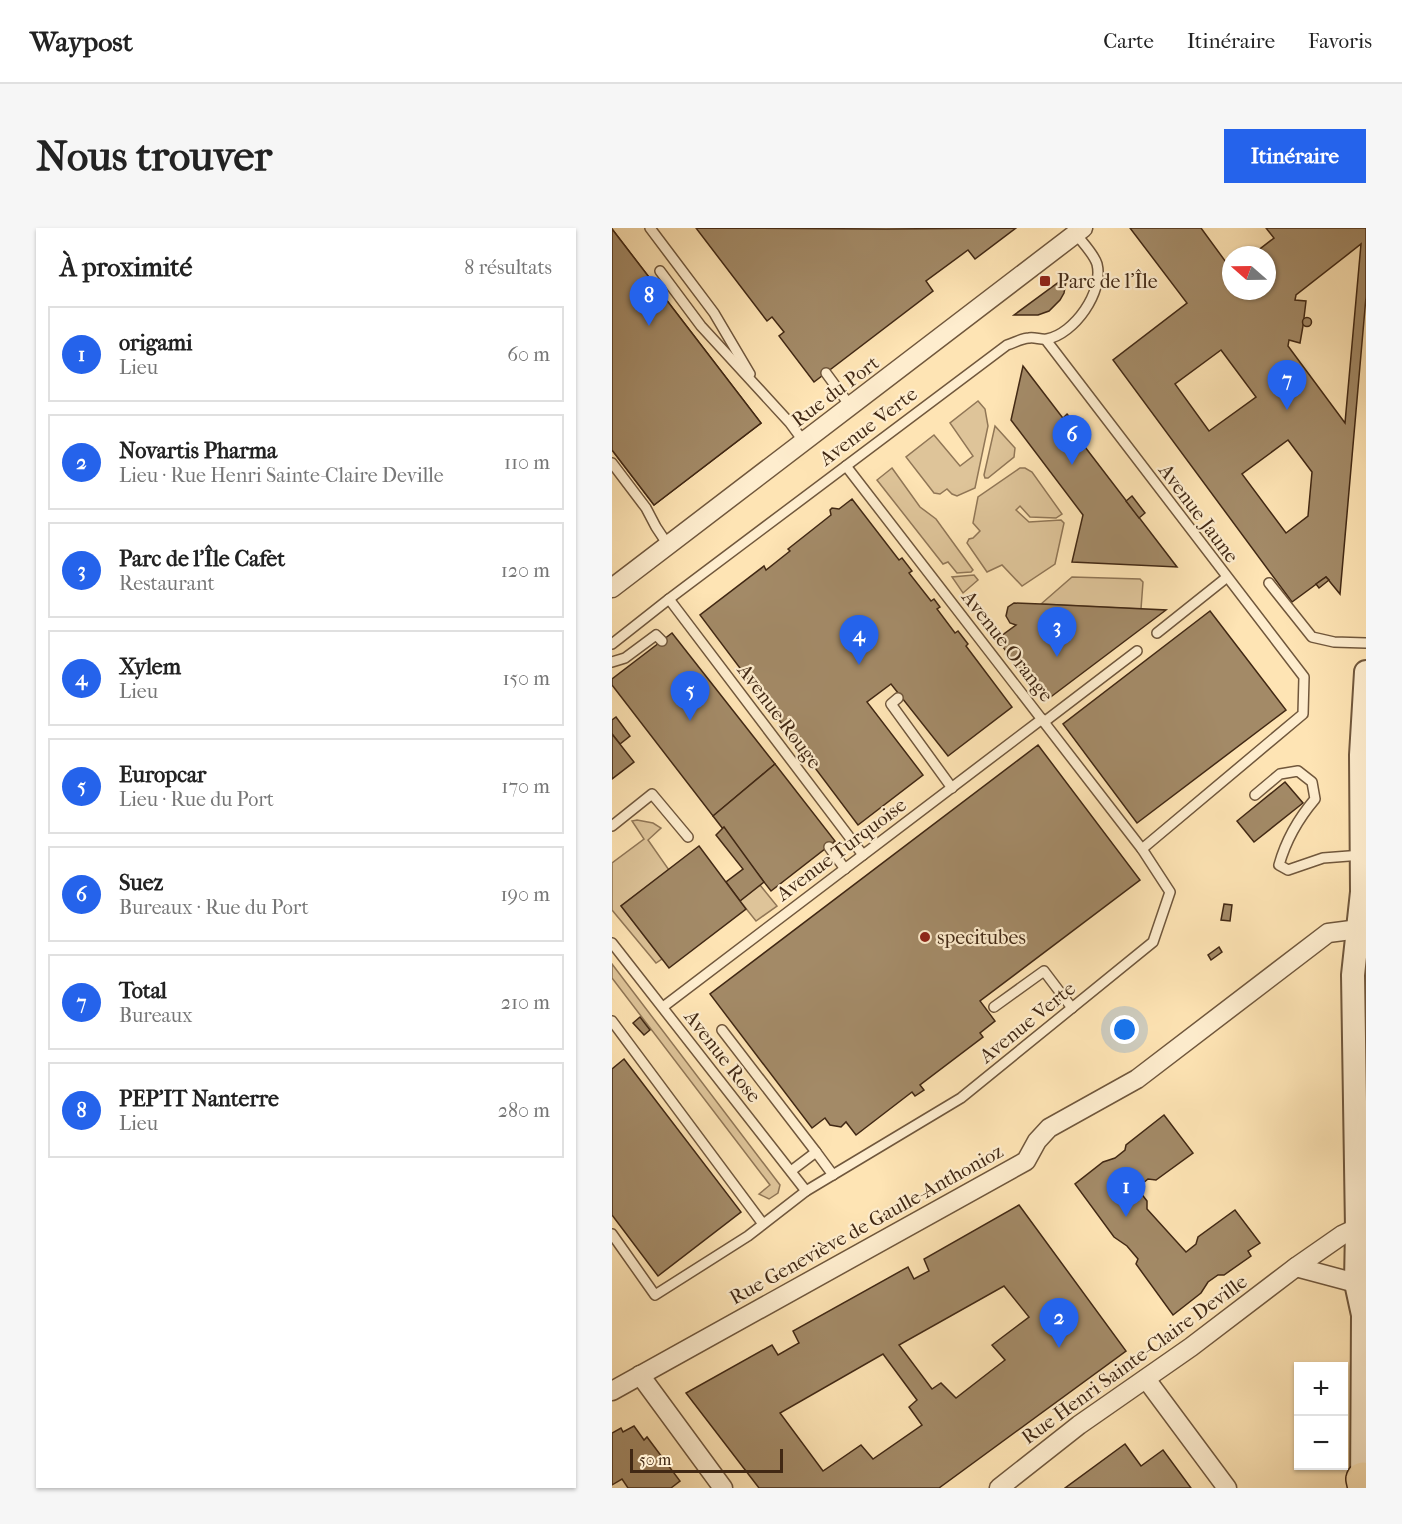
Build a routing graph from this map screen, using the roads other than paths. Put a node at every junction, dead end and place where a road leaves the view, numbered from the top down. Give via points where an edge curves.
1 (650, 228) edge
2 (1079, 231) edge
3 (660, 271) dead end
4 (1046, 340) junction
5 (826, 373) dead end
6 (759, 389) junction
7 (851, 407) junction
8 (804, 442) junction
9 (612, 463) edge
10 (846, 466) junction
11 (668, 545) junction
12 (1226, 578) junction
13 (1269, 583) dead end
14 (612, 588) edge
15 (669, 599) junction
16 (1157, 633) dead end
17 (662, 641) dead end
18 (1366, 643) edge
19 (612, 644) edge
20 (1137, 651) dead end
21 (612, 662) edge
22 (1366, 672) edge
23 (898, 698) dead end
24 (1043, 720) junction
25 (1364, 782) edge
26 (952, 788) junction
27 (1255, 795) dead end
28 (612, 826) edge
29 (688, 837) dead end
30 (829, 847) dead end
31 (1143, 849) junction
32 (863, 855) junction
33 (1362, 855) junction
34 (845, 869) junction
35 (1363, 914) edge
36 (612, 943) edge
37 (994, 1006) dead end
38 (663, 1007) junction
39 (1072, 1008) junction
40 (612, 1021) edge
41 (722, 1030) dead end
42 (616, 1034) edge
43 (816, 1152) junction
44 (791, 1172) junction
45 (833, 1175) junction
46 (806, 1191) junction
47 (763, 1224) junction
48 (612, 1234) edge
49 (1360, 1240) edge
50 (1296, 1267) junction
51 (1356, 1283) junction
52 (640, 1375) junction
53 (1146, 1379) junction
54 (612, 1391) edge
55 (1363, 1485) edge
56 (723, 1488) edge
57 (999, 1488) edge
58 (1227, 1488) edge

1 - 6 lane via 714,312
2 - 4 lane, Avenue Verte via 1097,263 1097,279 1081,316 1065,332
2 - 7 street, Rue du Port
3 - 6 lane via 701,326
4 - 10 lane, Avenue Verte via 1027,338 1007,345
4 - 12 lane, Avenue Jaune
5 - 7 lane
6 - 8 lane
7 - 8 street, Rue du Port
8 - 11 street, Rue du Port
9 - 11 lane
10 - 15 lane, Avenue Verte
10 - 24 lane, Avenue Orange
11 - 14 street, Rue du Port
12 - 16 lane
12 - 31 lane, Avenue Jaune via 1304,677 1303,714
13 - 18 lane via 1312,637
15 - 19 lane, Avenue Verte
15 - 32 lane, Avenue Rouge
17 - 21 lane via 656,635
20 - 24 lane, Avenue Turquoise
22 - 25 street
23 - 26 lane via 891,705
24 - 26 lane, Avenue Turquoise
24 - 31 lane, Avenue Orange
25 - 33 street
26 - 32 lane, Avenue Turquoise
27 - 33 lane via 1280,774 1298,771 1312,782 1315,799 1299,818 1279,865 1288,870 1323,858
28 - 29 lane via 652,794
30 - 34 lane
31 - 39 lane, Avenue Verte via 1170,892 1154,942
32 - 34 lane, Avenue Turquoise
33 - 35 street
34 - 38 lane, Avenue Turquoise
35 - 49 street via 1353,975
35 - 52 street, Rue Geneviève de Gaulle-Anthonioz via 1328,933 1137,1079 1050,1128 1026,1161
36 - 38 lane, Avenue Rose
37 - 39 lane via 1044,971
38 - 44 lane, Avenue Rose
39 - 45 lane, Avenue Verte via 961,1098
40 - 42 lane
41 - 43 lane
42 - 47 lane
43 - 44 lane
43 - 45 lane
44 - 46 lane, Avenue Rose
45 - 46 lane, Avenue Verte
46 - 47 lane, Avenue Verte
47 - 48 lane, Avenue Verte via 655,1295
49 - 50 street, Rue Henri Sainte-Claire Deville via 1342,1235
49 - 51 street
50 - 51 street
50 - 53 street, Rue Henri Sainte-Claire Deville
51 - 55 street via 1363,1315
52 - 54 street, Rue Geneviève de Gaulle-Anthonioz
52 - 56 street
53 - 57 street, Rue Henri Sainte-Claire Deville
53 - 58 street

